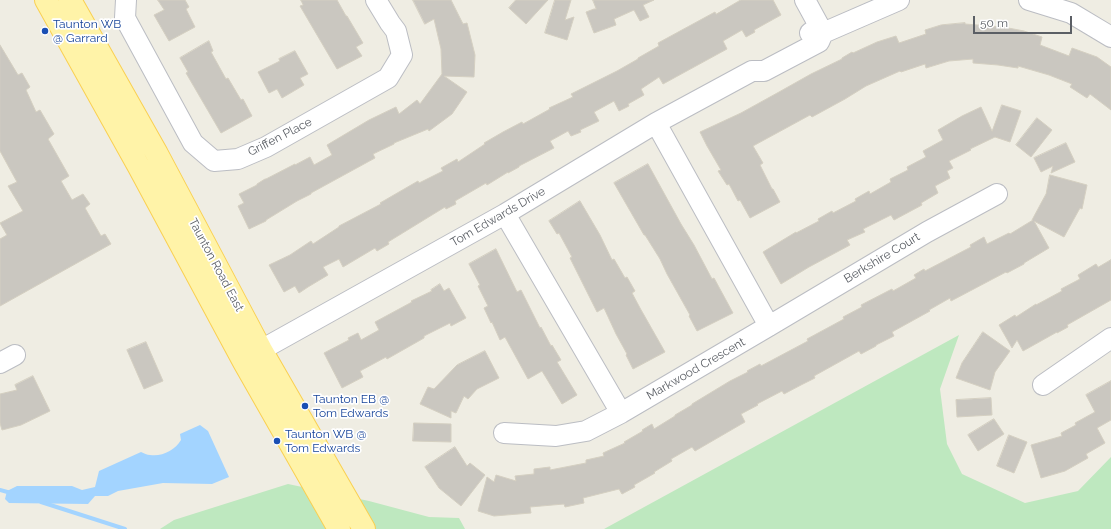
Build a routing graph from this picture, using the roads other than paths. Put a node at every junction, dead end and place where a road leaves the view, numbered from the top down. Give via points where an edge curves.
1 (46, 0) edge
2 (70, 0) edge
3 (126, 0) edge
4 (376, 0) edge
5 (805, 0) edge
6 (899, 0) edge
7 (1029, 0) edge
8 (823, 34) junction
9 (1111, 37) edge
10 (656, 123) junction
11 (997, 194) dead end
12 (505, 214) junction
13 (769, 326) junction
14 (1111, 338) edge
15 (253, 356) junction
16 (1043, 385) dead end
17 (621, 413) junction
18 (504, 433) dead end
19 (339, 529) edge
20 (364, 529) edge

1 - 15 main road, Taunton Road East via 139,167
2 - 15 main road, Taunton Road East via 157,154
3 - 4 street, Griffen Place via 125,18 193,143 214,161 238,158 266,147 388,78 402,56 396,30
5 - 8 street
6 - 8 street, Tom Edwards Drive
7 - 9 street via 1071,13
8 - 10 street, Tom Edwards Drive via 813,31 758,60 752,71
10 - 12 street, Tom Edwards Drive
10 - 13 street
11 - 13 street, Berkshire Court via 927,232
12 - 15 street, Tom Edwards Drive
12 - 17 street
13 - 17 street, Markwood Crescent
14 - 16 street
15 - 19 main road, Taunton Road East
15 - 20 main road, Taunton Road East
17 - 18 street, Markwood Crescent via 586,431 556,436

